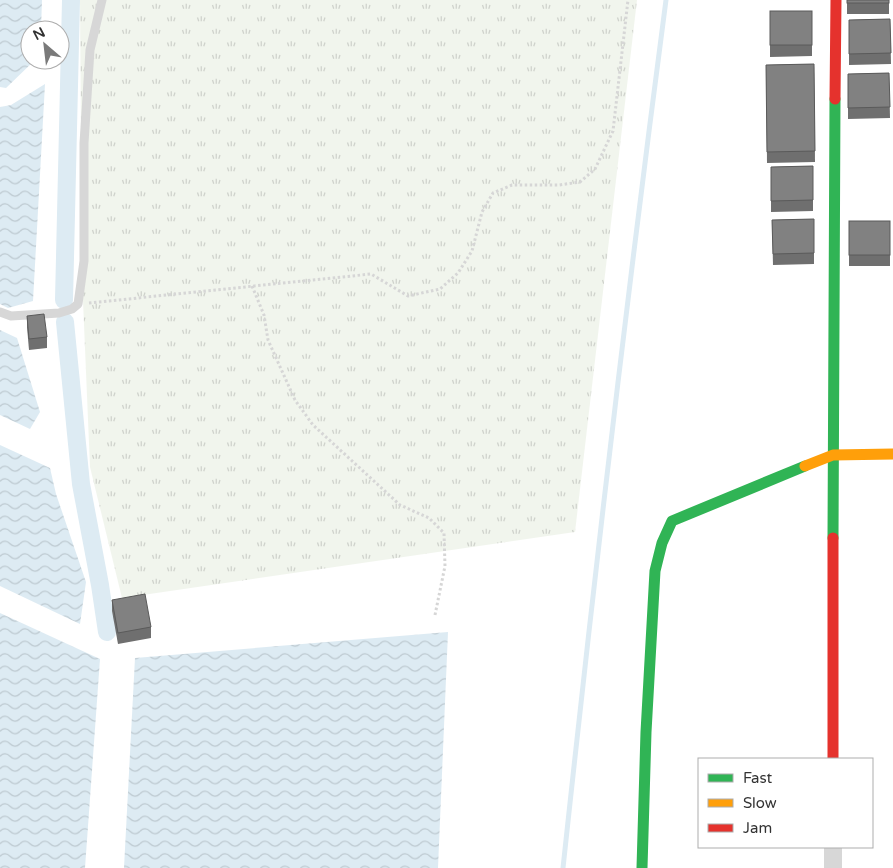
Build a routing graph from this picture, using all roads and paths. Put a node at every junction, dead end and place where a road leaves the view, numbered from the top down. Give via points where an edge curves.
1 (102, 0) edge
2 (628, 0) edge
3 (836, 0) edge
4 (252, 286) junction
5 (78, 304) junction
6 (0, 312) edge
7 (893, 454) edge
8 (833, 455) junction
9 (435, 614) dead end
10 (833, 758) edge
11 (833, 848) edge
12 (642, 868) edge
13 (833, 868) edge

1 - 5 lane via 90,50 84,143 84,261
2 - 4 path via 613,131 595,168 580,182 512,185 493,193 482,212 472,251 458,273 440,290 408,296 371,274
3 - 8 street
4 - 5 path
4 - 9 path via 264,315 268,340 295,400 313,425 400,505 429,518 444,533 445,566
5 - 6 lane via 59,312 11,316
7 - 8 street
8 - 10 street
8 - 12 street via 672,520 655,571
11 - 13 street

